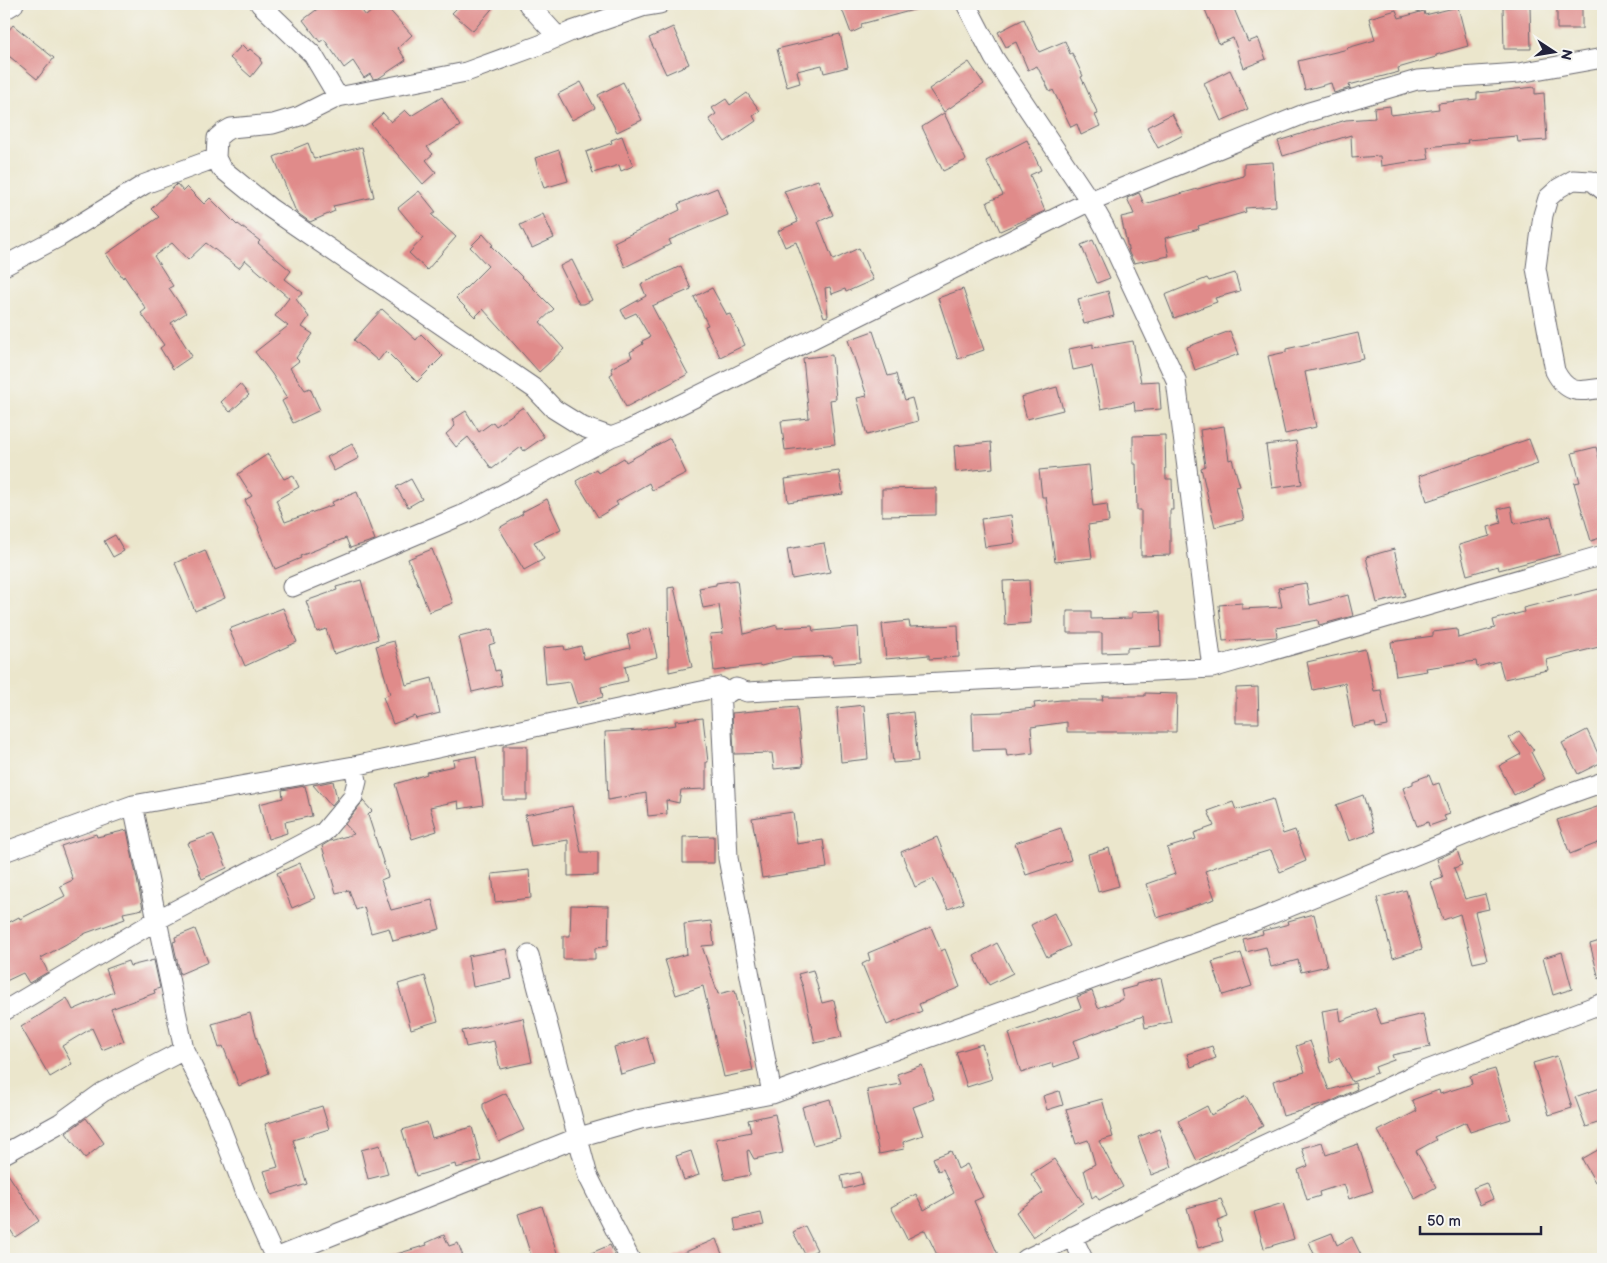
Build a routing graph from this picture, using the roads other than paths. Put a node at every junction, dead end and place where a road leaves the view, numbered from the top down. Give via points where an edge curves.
1 (14, 4) edge
2 (260, 4) edge
3 (528, 4) edge
4 (657, 4) edge
5 (966, 4) edge
6 (4, 10) edge
7 (557, 36) junction
8 (1603, 58) edge
9 (338, 97) junction
10 (216, 158) junction
11 (1603, 190) edge
12 (1090, 201) junction
13 (4, 266) edge
14 (1603, 388) edge
15 (611, 437) junction
16 (1603, 555) edge
17 (292, 588) dead end
18 (1212, 668) junction
19 (720, 687) junction
20 (354, 766) junction
21 (1603, 782) edge
22 (133, 806) junction
23 (4, 852) edge
24 (156, 920) junction
25 (529, 955) dead end
26 (1603, 1003) edge
27 (4, 1011) edge
28 (184, 1050) junction
29 (772, 1094) junction
30 (579, 1137) junction
31 (4, 1154) edge
32 (1072, 1236) junction
33 (274, 1259) edge
34 (630, 1259) edge
35 (1026, 1259) edge
36 (1083, 1259) edge

1 - 6 street
2 - 9 street via 313,55
3 - 7 street
4 - 7 street
5 - 12 street via 994,58
7 - 9 street via 466,72
8 - 12 street via 1519,73 1417,80 1309,112
9 - 10 street via 300,116 273,124 231,128 217,138
10 - 13 street via 145,184 59,238
10 - 15 street via 221,168 270,208 535,389 554,409 583,427
11 - 14 street via 1592,181 1573,180 1548,198 1536,268 1555,371 1566,386 1578,392
12 - 15 street
12 - 18 street via 1176,380
15 - 17 street via 467,513
16 - 18 street
18 - 19 street via 747,692 736,688 728,693
19 - 20 street
19 - 29 street via 728,858
20 - 22 street
20 - 24 street via 357,781 353,797 324,832
21 - 29 street via 1538,805 1257,920
22 - 23 street
22 - 24 street
24 - 27 street
24 - 28 street
25 - 30 street
26 - 32 street via 1414,1075
28 - 31 street via 103,1092 60,1123
28 - 33 street via 215,1113
29 - 30 street via 641,1119
30 - 33 street
30 - 34 street via 588,1176
32 - 35 street
32 - 36 street

